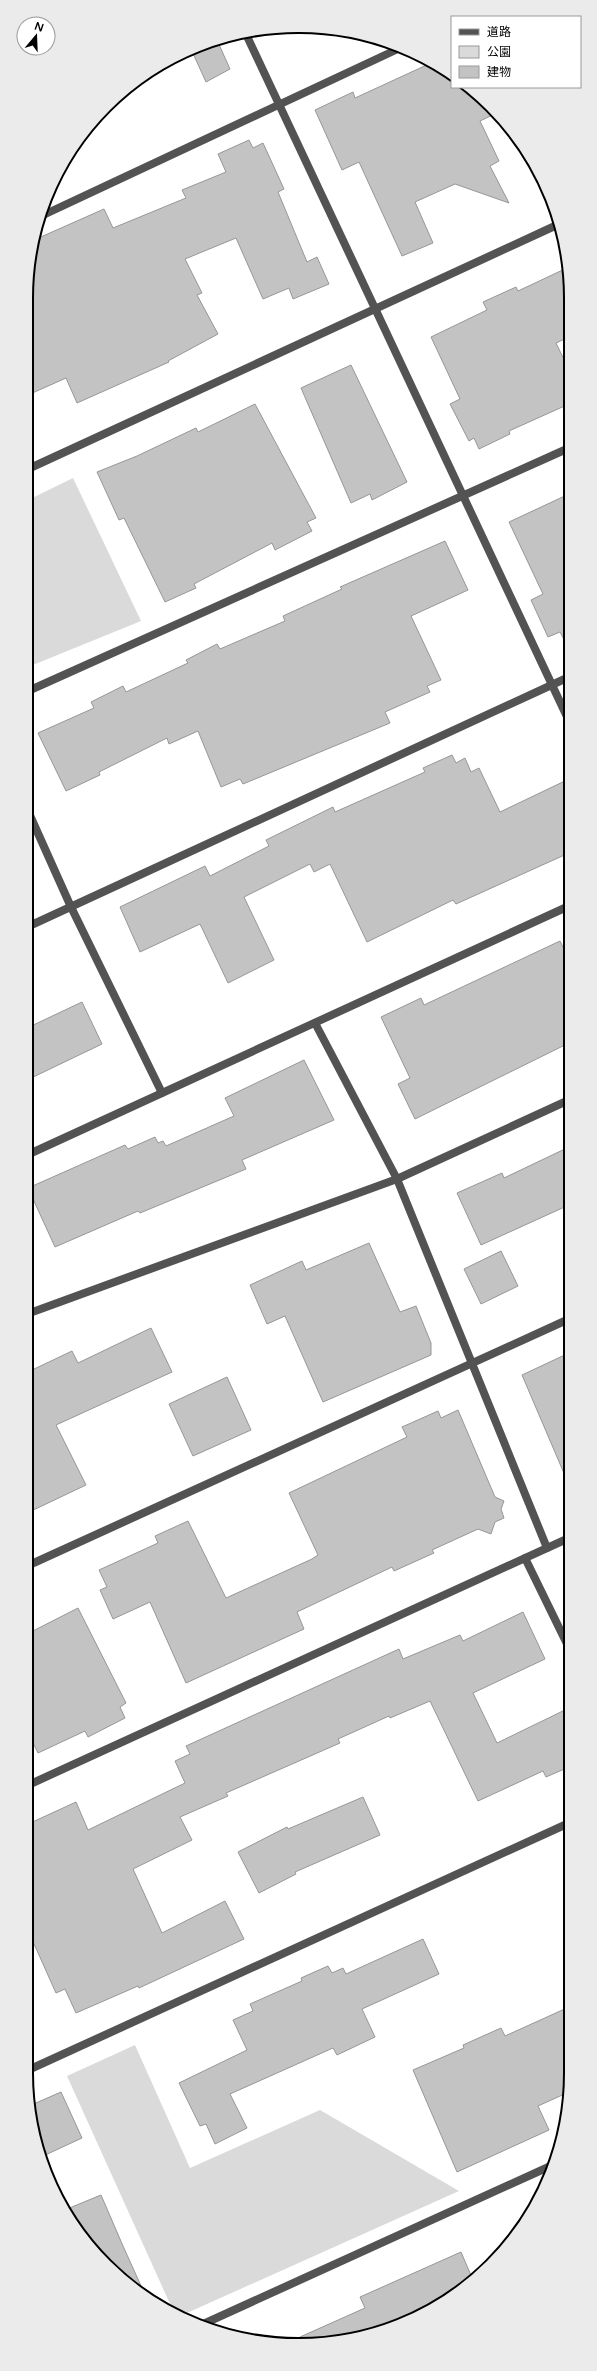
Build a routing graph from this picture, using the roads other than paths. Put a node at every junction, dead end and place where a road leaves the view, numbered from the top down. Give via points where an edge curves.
1 (248, 38) edge
2 (394, 51) edge
3 (279, 105) junction
4 (47, 213) edge
5 (554, 226) edge
6 (375, 309) junction
7 (564, 450) edge
8 (33, 467) edge
9 (462, 496) junction
10 (564, 679) edge
11 (553, 684) junction
12 (33, 689) edge
13 (564, 709) edge
14 (33, 822) edge
15 (71, 907) junction
16 (564, 908) edge
17 (33, 925) edge
18 (315, 1023) junction
19 (162, 1093) junction
20 (564, 1102) edge
21 (33, 1152) edge
22 (397, 1179) junction
23 (33, 1312) edge
24 (564, 1321) edge
25 (473, 1363) junction
26 (564, 1540) edge
27 (547, 1548) junction
28 (525, 1558) junction
29 (33, 1563) edge
30 (564, 1638) edge
31 (33, 1783) edge
32 (564, 1825) edge
33 (33, 2068) edge
34 (546, 2168) edge
35 (208, 2322) edge

1 - 3 street
2 - 3 street
3 - 4 street
3 - 6 street
5 - 6 street
6 - 8 street
6 - 9 street
7 - 9 street
9 - 11 street
9 - 12 street
10 - 11 street
11 - 13 street
11 - 15 street
14 - 15 street
15 - 17 street
15 - 19 street
16 - 18 street
18 - 19 street
18 - 22 street
19 - 21 street
20 - 22 street
22 - 23 street
22 - 25 street
24 - 25 street
25 - 27 street
25 - 29 street
26 - 27 street
27 - 28 street
28 - 30 street
28 - 31 street
32 - 33 street
34 - 35 street

